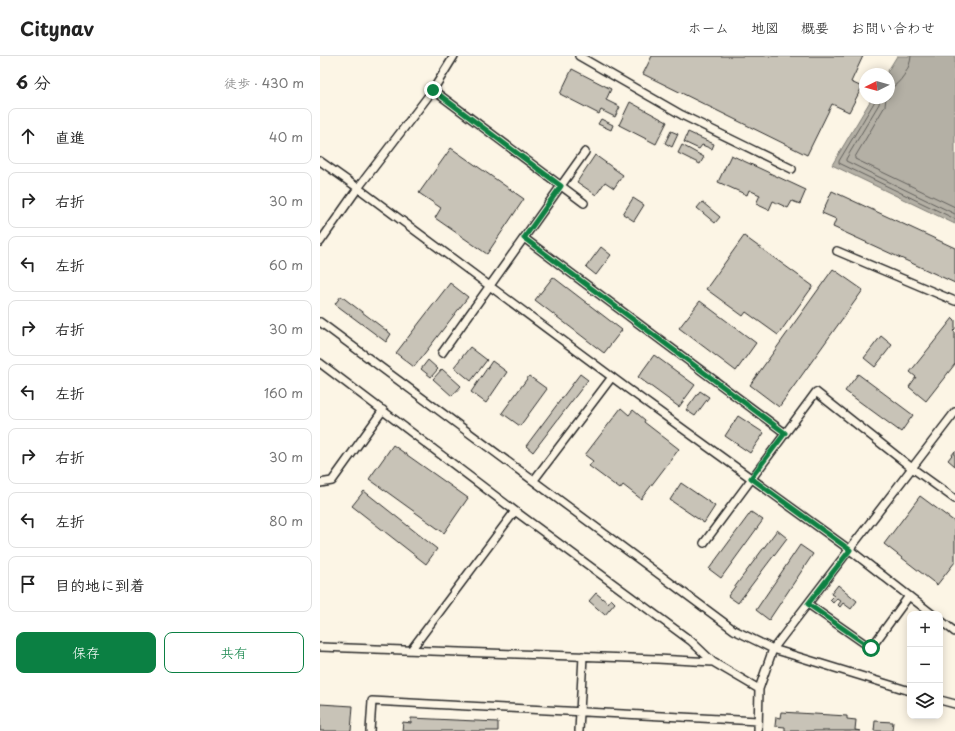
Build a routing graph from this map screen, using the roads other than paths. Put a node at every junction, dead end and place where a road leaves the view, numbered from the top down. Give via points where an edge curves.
1 (454, 56) edge
2 (579, 56) edge
3 (433, 90) junction
4 (584, 152) dead end
5 (320, 161) edge
6 (792, 169) dead end
7 (561, 186) junction
8 (358, 188) junction
9 (584, 204) dead end
10 (524, 238) junction
11 (320, 242) edge
12 (837, 251) dead end
13 (489, 285) junction
14 (955, 301) edge
15 (320, 322) edge
16 (442, 353) dead end
17 (320, 363) edge
18 (612, 377) junction
19 (383, 410) junction
20 (955, 412) edge
21 (785, 433) junction
22 (912, 468) junction
23 (751, 478) junction
24 (534, 480) junction
25 (320, 483) edge
26 (955, 498) edge
27 (515, 511) junction
28 (704, 543) dead end
29 (850, 550) junction
30 (909, 596) junction
31 (808, 604) junction
32 (928, 611) edge
33 (943, 622) edge
34 (955, 632) edge
35 (320, 647) edge
36 (773, 649) junction
37 (411, 650) junction
38 (583, 656) junction
39 (713, 662) junction
40 (759, 688) junction
41 (907, 690) edge
42 (943, 701) edge
43 (955, 704) edge
44 (580, 712) junction
45 (758, 721) junction
46 (370, 731) edge
47 (579, 731) edge
48 (758, 731) edge

1 - 3 lane
2 - 6 lane via 682,115
3 - 7 lane
3 - 8 lane
4 - 7 lane
5 - 8 lane
7 - 9 lane
7 - 10 lane
8 - 11 lane
8 - 13 lane
10 - 13 lane
10 - 21 lane
12 - 14 lane
13 - 16 lane
13 - 18 lane
15 - 24 lane
17 - 19 lane
18 - 23 lane
18 - 24 lane
19 - 25 lane via 332,481
19 - 27 lane
20 - 22 lane
21 - 22 lane via 816,392
21 - 23 lane
22 - 26 lane
22 - 29 lane
23 - 28 lane
23 - 29 lane
24 - 36 lane via 734,630
27 - 37 lane
27 - 39 lane via 691,641
29 - 30 lane
29 - 31 lane
30 - 31 lane via 871,648
30 - 32 lane
31 - 36 lane
33 - 34 lane
35 - 37 lane
36 - 40 lane
36 - 41 lane
37 - 38 lane
38 - 39 lane
38 - 44 lane
39 - 40 lane
40 - 45 lane
42 - 43 lane
44 - 45 lane
44 - 46 lane via 372,701
44 - 47 lane
45 - 48 lane

